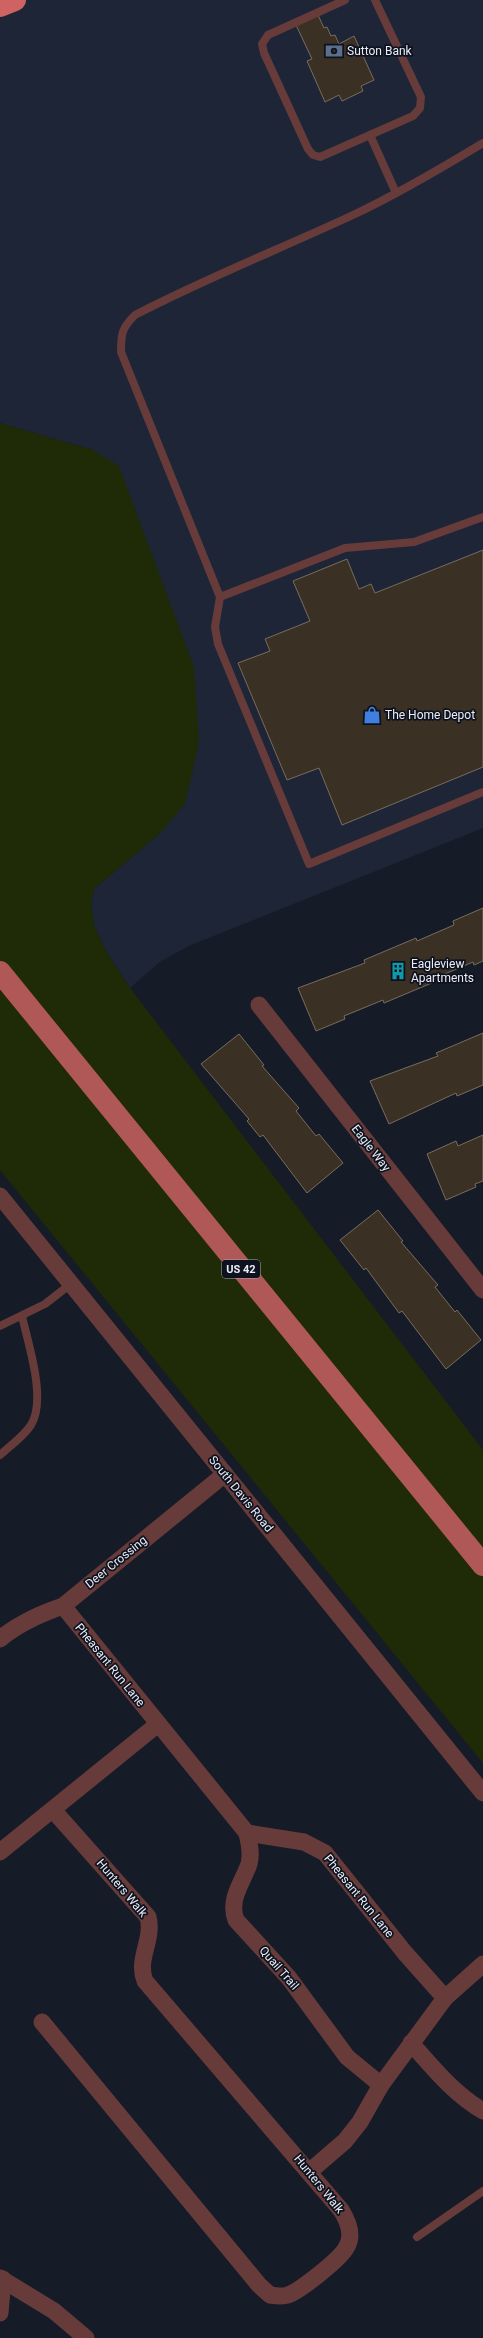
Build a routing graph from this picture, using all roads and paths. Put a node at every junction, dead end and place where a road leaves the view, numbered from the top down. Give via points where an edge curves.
1 (15, 0) edge
2 (345, 0) edge
3 (375, 0) edge
4 (0, 6) edge
5 (370, 135) junction
6 (483, 144) edge
7 (396, 193) junction
8 (483, 517) edge
9 (220, 598) junction
10 (483, 792) edge
11 (0, 972) edge
12 (259, 1005) dead end
13 (0, 1196) edge
14 (72, 1283) junction
15 (483, 1290) edge
16 (22, 1316) junction
17 (0, 1326) edge
18 (0, 1455) edge
19 (225, 1474) junction
20 (483, 1565) edge
21 (63, 1606) junction
22 (0, 1639) edge
23 (158, 1724) junction
24 (483, 1793) edge
25 (53, 1810) junction
26 (247, 1833) junction
27 (0, 1852) edge
28 (483, 1964) edge
29 (445, 1998) junction
30 (42, 2022) dead end
31 (411, 2044) junction
32 (381, 2085) junction
33 (483, 2111) edge
34 (309, 2172) junction
35 (483, 2191) edge
36 (417, 2237) dead end
37 (2, 2278) edge
38 (0, 2313) edge
39 (86, 2338) edge

1 - 4 highway
2 - 5 lane via 268,35 262,44 308,149 313,155 320,157
3 - 5 lane via 421,97 420,108 413,116
5 - 7 lane
6 - 7 lane
7 - 9 lane via 158,303 135,315 126,324 121,335 121,352
8 - 9 lane via 414,542 345,548
9 - 10 lane via 215,627 218,644 309,864
11 - 20 main road, US 42
12 - 15 street, Eagle Way
13 - 14 street, South Davis Road
14 - 16 lane via 45,1304
14 - 19 street, South Davis Road
16 - 17 lane
16 - 18 lane via 36,1380 37,1405 31,1426
19 - 21 street, Deer Crossing
19 - 24 street, South Davis Road
21 - 22 street, Deer Crossing via 35,1616
21 - 23 street, Pheasant Run Lane
23 - 25 street
23 - 26 street, Pheasant Run Lane
25 - 27 street
25 - 34 street, Hunters Walk via 148,1917 149,1928 141,1967 145,1981
26 - 29 street, Pheasant Run Lane via 304,1842 325,1853 405,1953
26 - 32 street, Quail Trail via 251,1849 249,1863 235,1898 233,1908 236,1920 289,1978 347,2057
28 - 29 street
29 - 31 street
30 - 34 street, Hunters Walk via 259,2285 270,2295 288,2295 295,2292 312,2281 346,2248 350,2234 347,2219
31 - 32 street
31 - 33 street via 467,2102
32 - 34 street via 360,2122 345,2141
35 - 36 lane
37 - 38 street
37 - 39 street via 54,2311

